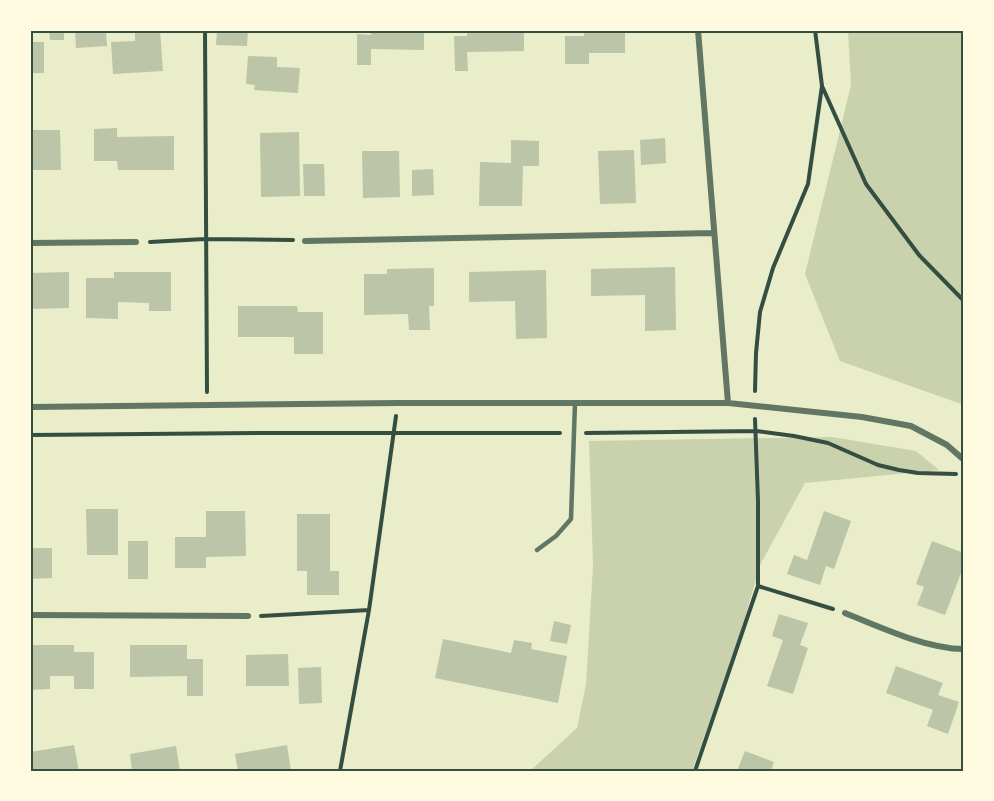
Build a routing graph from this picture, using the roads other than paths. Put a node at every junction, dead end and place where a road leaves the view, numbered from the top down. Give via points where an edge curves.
1 (698, 30) edge
2 (714, 233) junction
3 (306, 241) road end
4 (136, 242) road end
5 (30, 243) edge
6 (575, 403) junction
7 (728, 403) junction
8 (30, 407) edge
9 (964, 460) edge
10 (537, 550) dead end
11 (845, 613) road end
12 (30, 615) edge
13 (248, 616) road end
14 (964, 650) edge

1 - 2 street
2 - 3 street
2 - 7 street
4 - 5 street
6 - 7 street
6 - 8 street
6 - 10 lane via 571,519
7 - 9 street via 911,426
11 - 14 street via 933,645
12 - 13 street

